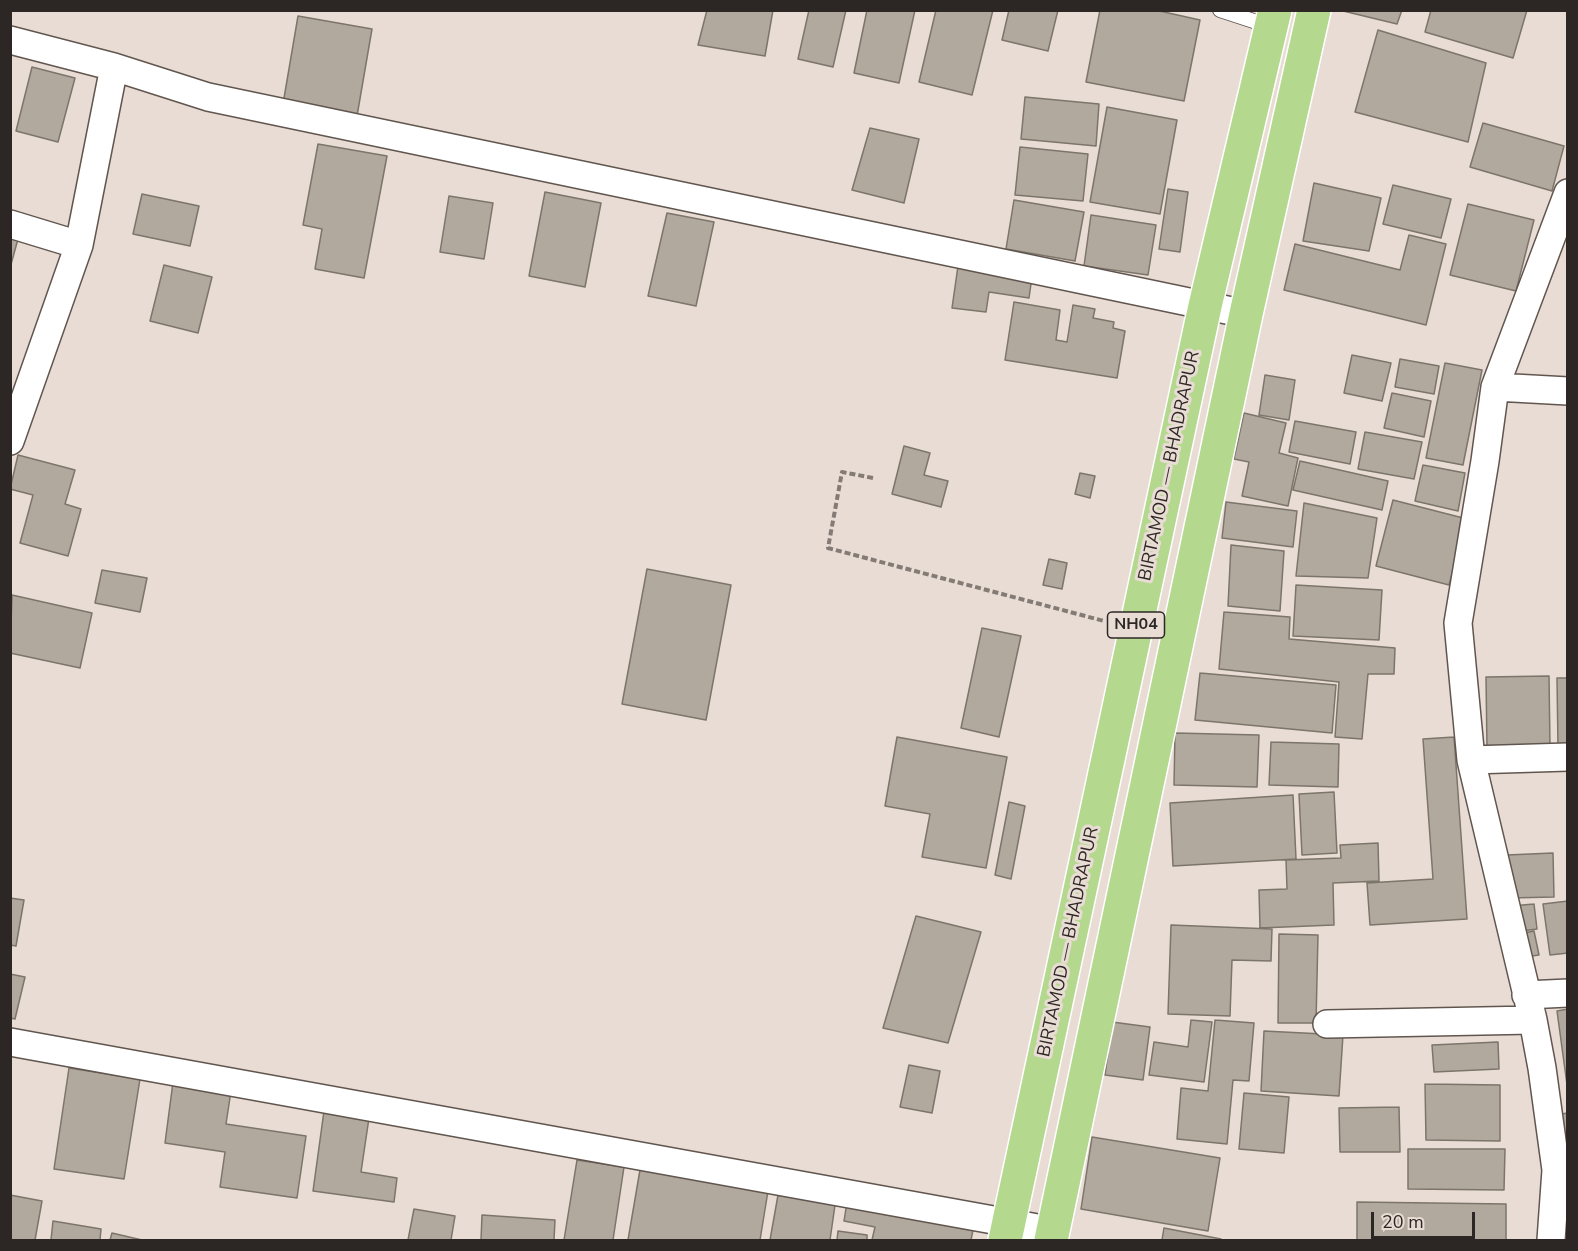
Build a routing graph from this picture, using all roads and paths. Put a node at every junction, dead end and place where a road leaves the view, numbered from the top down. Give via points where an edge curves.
1 (1220, 10) edge
2 (1314, 10) edge
3 (1273, 19) edge
4 (10, 40) edge
5 (114, 67) junction
6 (1568, 193) edge
7 (10, 224) edge
8 (79, 245) junction
9 (1205, 306) junction
10 (1246, 314) junction
11 (1495, 387) junction
12 (1568, 391) edge
13 (10, 441) edge
14 (873, 478) dead end
15 (1135, 629) junction
16 (1568, 757) edge
17 (1471, 760) junction
18 (1568, 993) edge
19 (1529, 1007) junction
20 (1327, 1024) dead end
21 (10, 1042) edge
22 (1562, 1170) edge
23 (1007, 1232) edge
24 (1052, 1236) edge
25 (1551, 1240) edge

1 - 3 lane
2 - 10 main road, NH04
3 - 9 main road, BIRTAMOD — BHADRAPUR / NH04
4 - 5 street
5 - 8 street
5 - 9 street via 208,97
6 - 11 street
7 - 8 street
8 - 13 street
9 - 10 street
9 - 15 main road, BIRTAMOD — BHADRAPUR / NH04
10 - 24 main road, NH04
11 - 12 street
11 - 17 street via 1458,623
14 - 15 path via 842,472 828,548
15 - 23 main road, BIRTAMOD — BHADRAPUR / NH04
16 - 17 street
17 - 19 street
18 - 19 street
19 - 20 street
19 - 22 street
21 - 23 street
22 - 25 street
23 - 24 street

